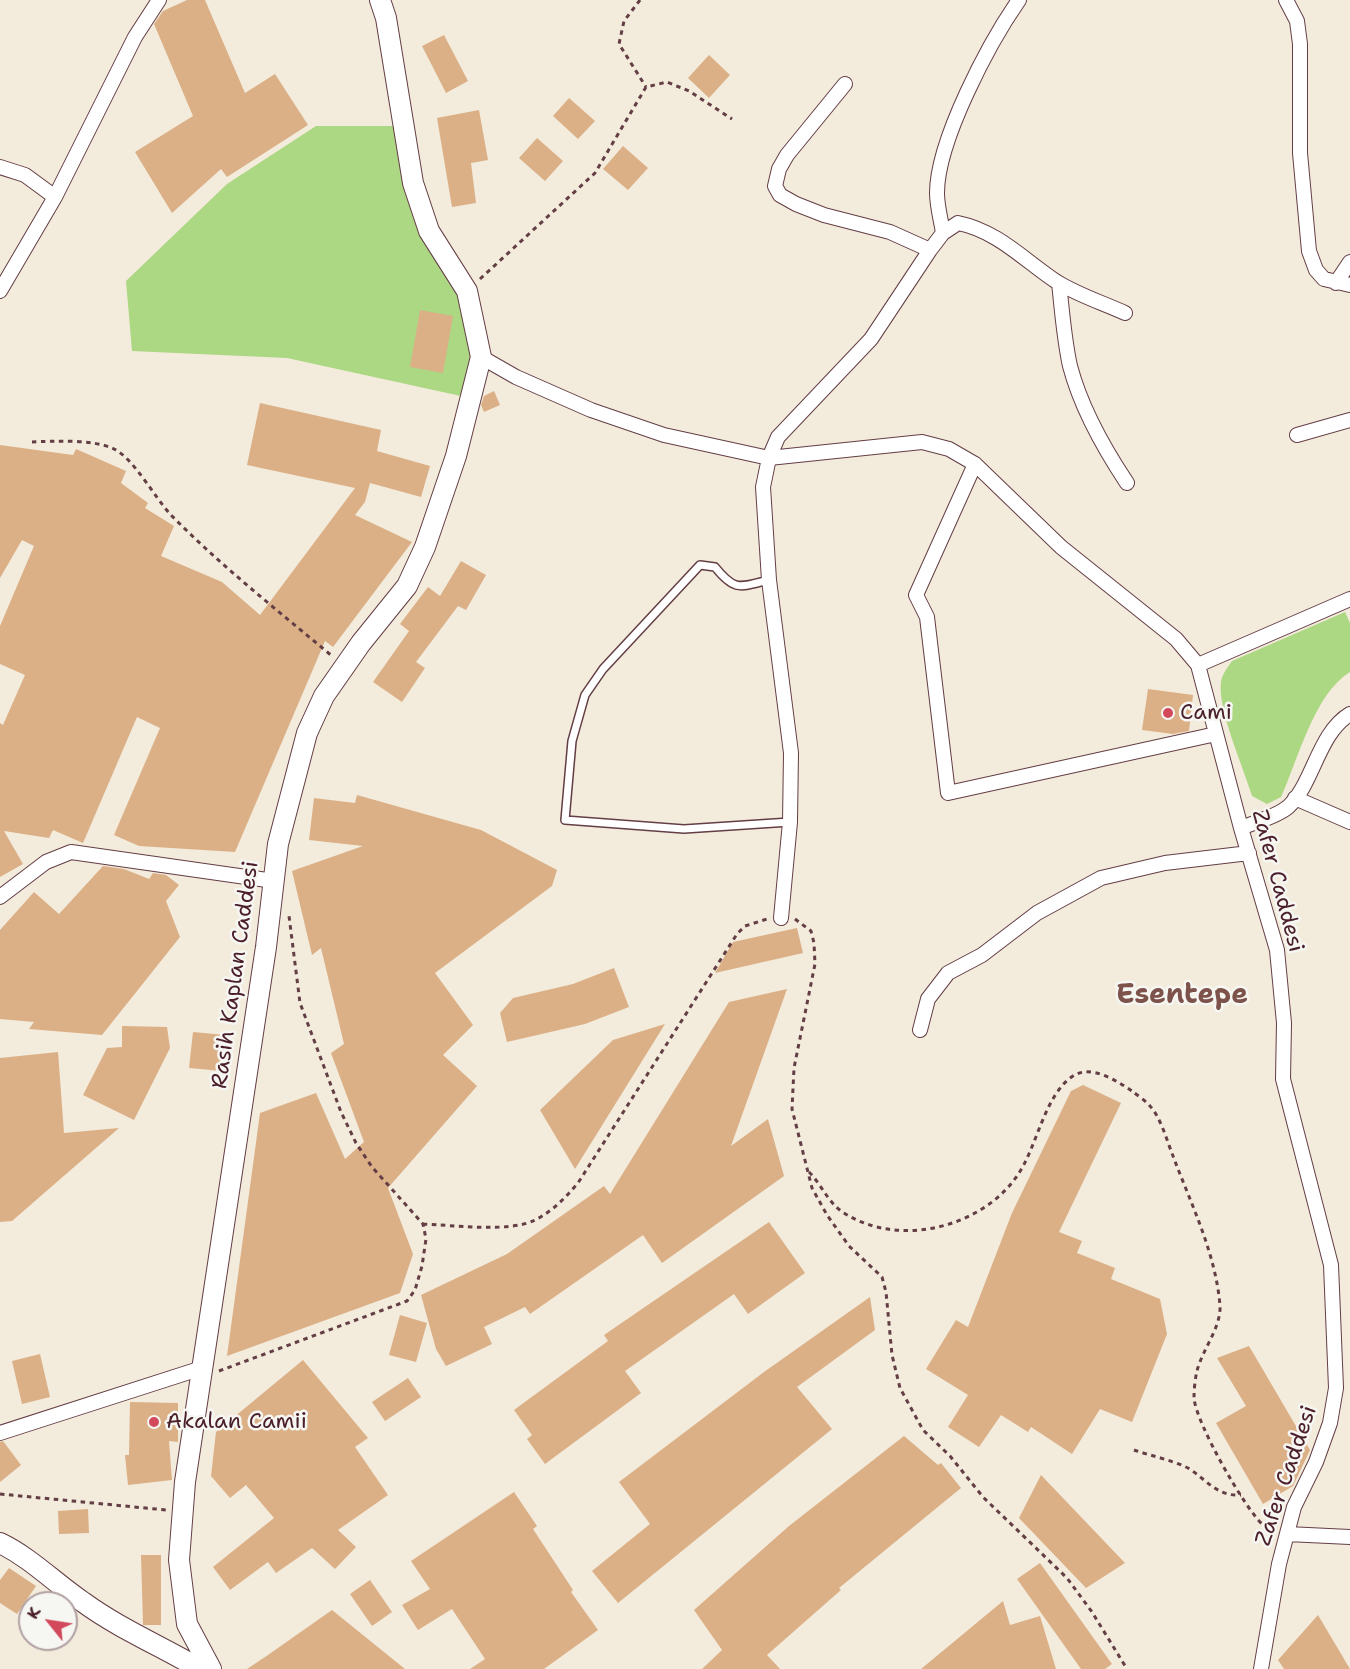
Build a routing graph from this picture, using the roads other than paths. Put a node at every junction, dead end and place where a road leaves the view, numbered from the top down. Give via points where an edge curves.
1 (159, 0) edge
2 (380, 0) edge
3 (1019, 0) edge
4 (1286, 0) edge
5 (844, 84) dead end
6 (0, 167) edge
7 (55, 196) junction
8 (943, 233) junction
9 (930, 250) junction
10 (1350, 262) edge
11 (1059, 283) junction
12 (1343, 284) edge
13 (0, 291) edge
14 (1125, 313) dead end
15 (481, 357) junction
16 (1350, 420) edge
17 (1297, 435) dead end
18 (769, 458) junction
19 (975, 464) junction
20 (1126, 483) dead end
21 (769, 580) junction
22 (1350, 599) edge
23 (1198, 666) junction
24 (1350, 714) edge
25 (1216, 734) junction
26 (1295, 798) junction
27 (790, 822) junction
28 (1350, 822) edge
29 (1241, 828) junction
30 (1249, 853) junction
31 (273, 881) junction
32 (0, 897) edge
33 (781, 918) road end
34 (920, 1030) dead end
35 (1343, 1370) edge
36 (201, 1373) junction
37 (0, 1433) edge
38 (1287, 1534) junction
39 (1350, 1537) edge
40 (0, 1543) edge
41 (200, 1669) edge
42 (212, 1669) edge
43 (1261, 1669) edge

1 - 7 street via 135,37
2 - 15 street, Rasih Kaplan Caddesi via 413,183 429,231 467,291
3 - 8 street via 1002,24 949,141 937,193
4 - 12 street via 1297,21 1300,44 1300,153 1309,251 1324,279
5 - 9 street via 787,155 776,186 780,195 824,215 890,232
6 - 7 street via 25,175
7 - 13 street
8 - 9 street
8 - 11 street via 958,223 973,226
9 - 18 street via 871,339 778,437
10 - 12 street
11 - 14 street
11 - 20 street via 1070,365 1079,393
15 - 18 street via 591,410 664,435
15 - 31 street, Rasih Kaplan Caddesi via 456,456 425,547 407,586 324,696 307,733 278,844
16 - 17 street
18 - 19 street via 922,442 949,449
18 - 21 street via 763,487
19 - 23 street via 1061,547 1176,639
19 - 25 street via 916,595 927,616 948,793
21 - 27 street via 791,753
21 - 27 lane via 737,586 715,567 700,565 603,669 585,695 575,726 565,820 673,828
22 - 23 street
23 - 25 street, Zafer Caddesi
24 - 26 street via 1342,718 1329,736
25 - 29 street, Zafer Caddesi
26 - 28 street
26 - 29 street via 1287,808
27 - 33 street
29 - 30 street, Zafer Caddesi
30 - 34 street via 1165,863 1101,878 1037,913 982,955 948,973 928,999
30 - 35 street, Zafer Caddesi via 1277,950 1284,1023 1283,1079 1331,1265
31 - 32 street via 71,852 46,862
31 - 36 street, Rasih Kaplan Caddesi
35 - 38 street, Zafer Caddesi via 1330,1423 1294,1507
36 - 37 street
36 - 42 street, Rasih Kaplan Caddesi via 179,1560 187,1624
38 - 39 street
38 - 43 street, Zafer Caddesi
40 - 41 street via 17,1551 83,1603 130,1633

